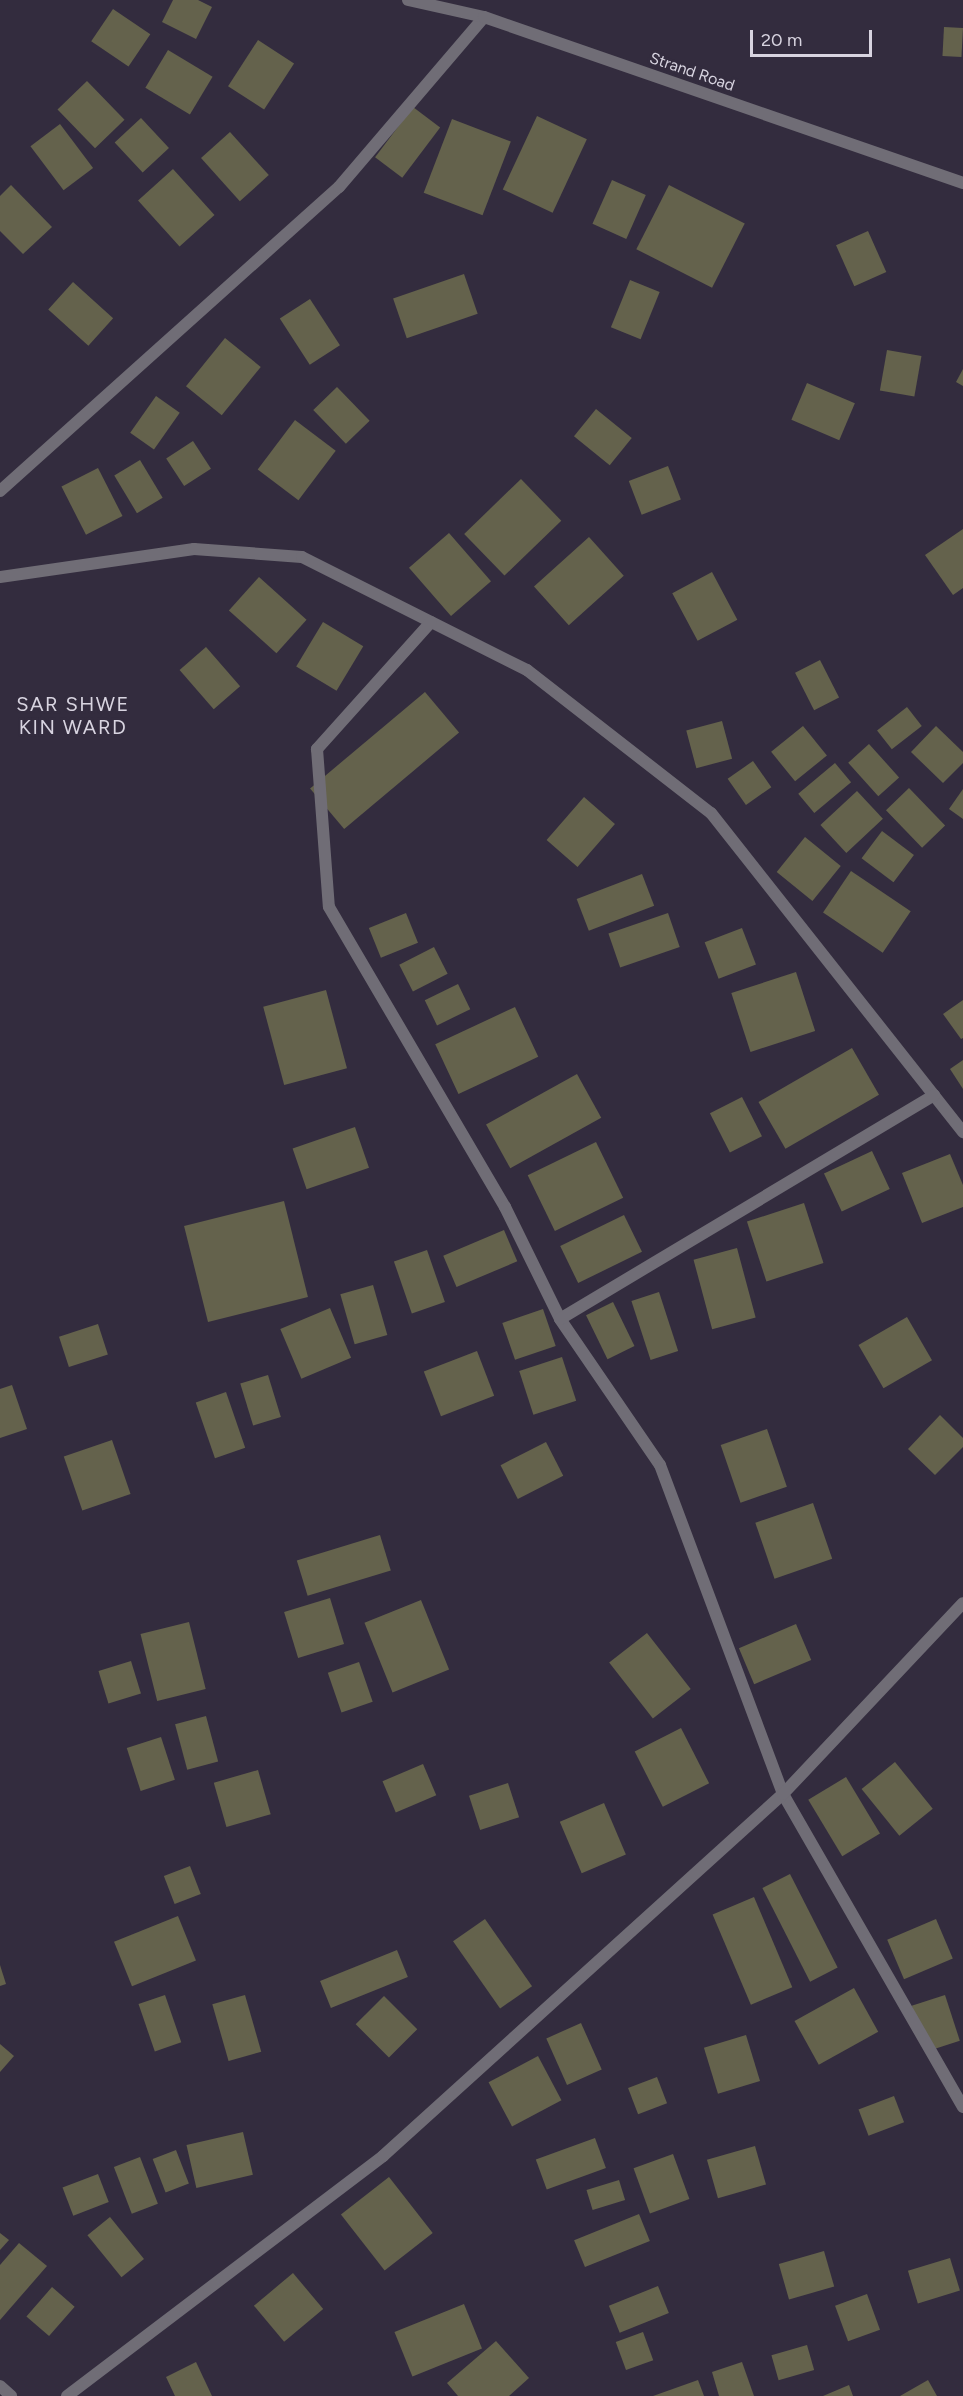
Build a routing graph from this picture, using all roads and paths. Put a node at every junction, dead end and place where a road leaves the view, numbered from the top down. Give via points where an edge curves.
1 (408, 0) edge
2 (484, 17) junction
3 (963, 183) edge
4 (0, 491) edge
5 (0, 577) edge
6 (431, 622) junction
7 (934, 1095) junction
8 (963, 1131) edge
9 (560, 1319) junction
10 (963, 1603) edge
11 (783, 1794) junction
12 (963, 2107) edge
13 (0, 2386) edge
14 (11, 2396) edge
15 (67, 2396) edge

1 - 2 street, Strand Road
2 - 3 street, Strand Road
2 - 4 street via 339,186
5 - 6 street via 194,549 302,557
6 - 7 street via 527,670 711,813
6 - 9 street via 317,748 329,907 506,1208
7 - 8 street
7 - 9 street
9 - 11 street via 660,1465
10 - 11 street
11 - 12 street
11 - 15 street via 383,2156
13 - 14 street

